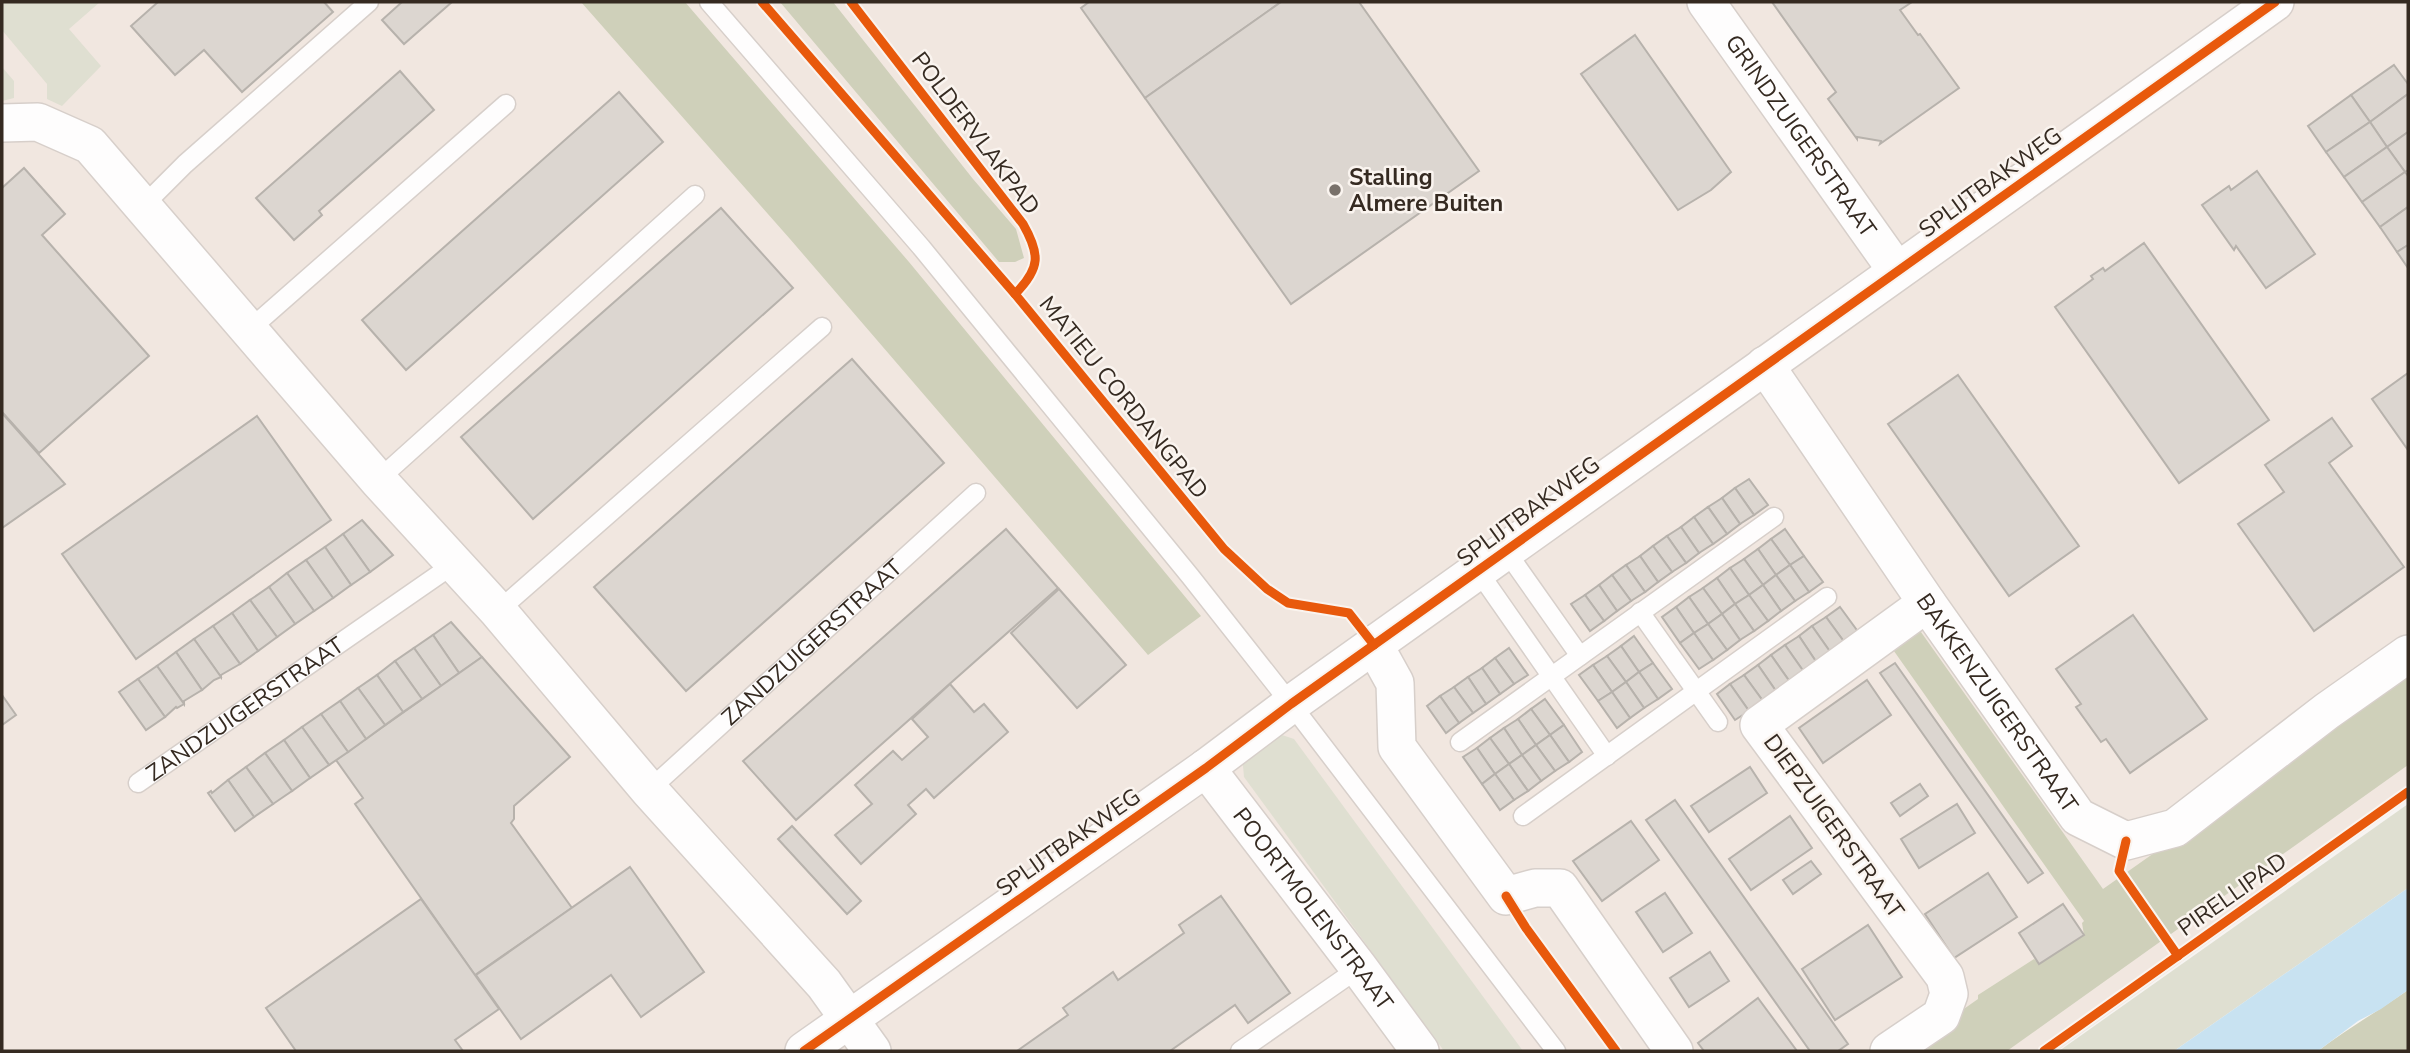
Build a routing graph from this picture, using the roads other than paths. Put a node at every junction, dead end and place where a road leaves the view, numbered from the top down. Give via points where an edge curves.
1 (369, 2) edge
2 (709, 2) edge
3 (1706, 2) edge
4 (2275, 2) edge
5 (506, 104) dead end
6 (2, 123) edge
7 (695, 195) dead end
8 (142, 207) junction
9 (1897, 271) junction
10 (822, 327) dead end
11 (249, 330) junction
12 (1765, 366) junction
13 (378, 480) junction
14 (975, 493) dead end
15 (1774, 517) dead end
16 (1492, 561) junction
17 (454, 564) junction
18 (1827, 597) dead end
19 (1927, 603) junction
20 (498, 611) junction
21 (1640, 612) junction
22 (1374, 645) junction
23 (2408, 654) edge
24 (1580, 656) junction
25 (1551, 676) junction
26 (1696, 692) junction
27 (1292, 704) junction
28 (1718, 722) dead end
29 (1460, 742) dead end
30 (1607, 756) junction
31 (1206, 768) junction
32 (138, 783) dead end
33 (649, 790) junction
34 (1524, 816) dead end
35 (1359, 968) junction
36 (850, 1019) junction
37 (804, 1051) edge
38 (873, 1051) edge
39 (1240, 1051) edge
40 (1420, 1051) edge
41 (1556, 1051) edge
42 (1674, 1051) edge
43 (1889, 1051) edge

1 - 8 lane
2 - 27 lane via 921,247
3 - 9 street, GRINDZUIGERSTRAAT
4 - 9 street, SPLIJTBAKWEG
5 - 11 lane
6 - 8 street via 38,122 90,145
7 - 13 lane
8 - 11 street
9 - 12 street, SPLIJTBAKWEG
10 - 20 lane
11 - 13 street
12 - 16 street, SPLIJTBAKWEG
12 - 19 street, BAKKENZUIGERSTRAAT
13 - 17 street
14 - 33 lane, ZANDZUIGERSTRAAT
15 - 21 lane
16 - 22 street, SPLIJTBAKWEG
16 - 24 lane, SPLIJTBAKWEG
16 - 25 lane, SPLIJTBAKWEG
17 - 20 street
17 - 32 lane, ZANDZUIGERSTRAAT
18 - 26 lane
19 - 23 street, BAKKENZUIGERSTRAAT via 2078,817 2126,841 2175,828
19 - 43 street, DIEPZUIGERSTRAAT via 1759,725 1945,977 1950,994 1941,1016
20 - 33 street
21 - 24 lane
21 - 26 lane
22 - 27 street, SPLIJTBAKWEG
22 - 42 street via 1395,683 1397,747 1506,896 1535,888 1560,888
24 - 25 lane
25 - 29 lane
25 - 30 lane, SPLIJTBAKWEG
26 - 28 lane
26 - 30 lane
27 - 31 street, SPLIJTBAKWEG
27 - 41 lane
30 - 34 lane
31 - 35 street, POORTMOLENSTRAAT
31 - 36 street, SPLIJTBAKWEG
33 - 36 street via 824,984
35 - 39 lane
35 - 40 street, POORTMOLENSTRAAT
36 - 37 street, SPLIJTBAKWEG
36 - 38 street

